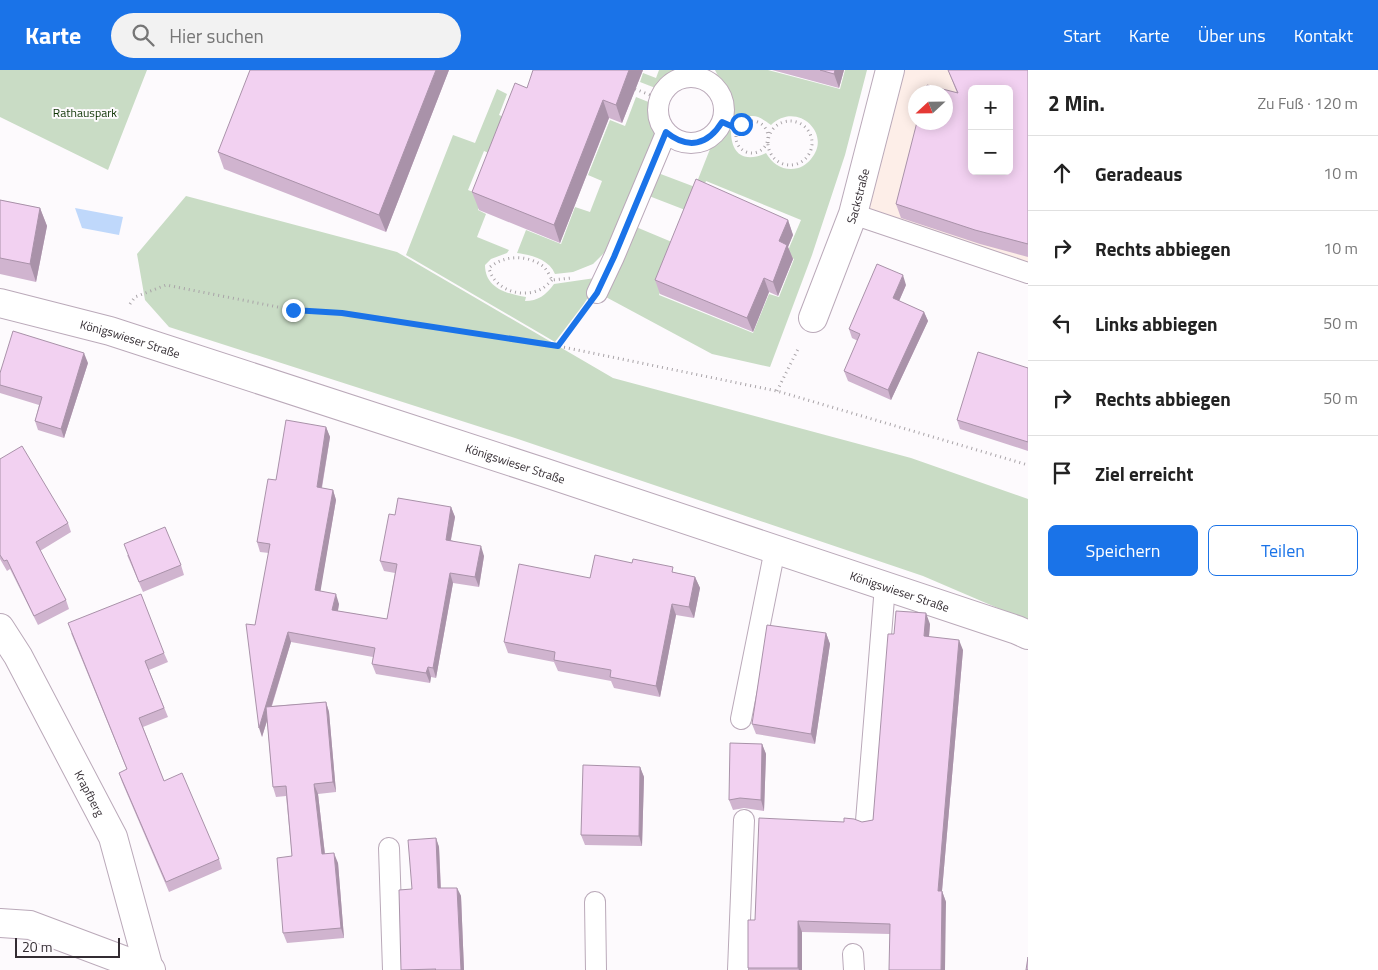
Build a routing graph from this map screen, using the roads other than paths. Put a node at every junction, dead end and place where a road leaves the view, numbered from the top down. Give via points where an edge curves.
1 (890, 70) edge
2 (691, 74) edge
3 (666, 132) junction
4 (854, 214) junction
5 (1028, 273) edge
6 (597, 293) road end
7 (0, 303) edge
8 (813, 318) road end
9 (776, 549) junction
10 (886, 586) junction
11 (0, 628) edge
12 (1028, 635) edge
13 (741, 719) dead end
14 (744, 820) dead end
15 (866, 821) edge
16 (389, 848) dead end
17 (596, 902) dead end
18 (0, 923) edge
19 (150, 970) edge
20 (393, 970) edge
21 (596, 970) edge
22 (738, 970) edge

1 - 4 street, Sackstraße
2 - 3 lane via 675,81 660,99 658,111
2 - 3 lane via 710,84 720,94 730,125 703,141 689,143 676,140
3 - 6 lane
4 - 5 lane
4 - 8 street, Sackstraße
7 - 9 street, Königswieser Straße via 110,331
9 - 10 street, Königswieser Straße
9 - 13 lane
10 - 12 street, Königswieser Straße
10 - 15 lane
11 - 19 street, Krapfberg via 18,656 113,837
14 - 22 lane
16 - 20 lane
17 - 21 lane
18 - 19 street via 30,925

